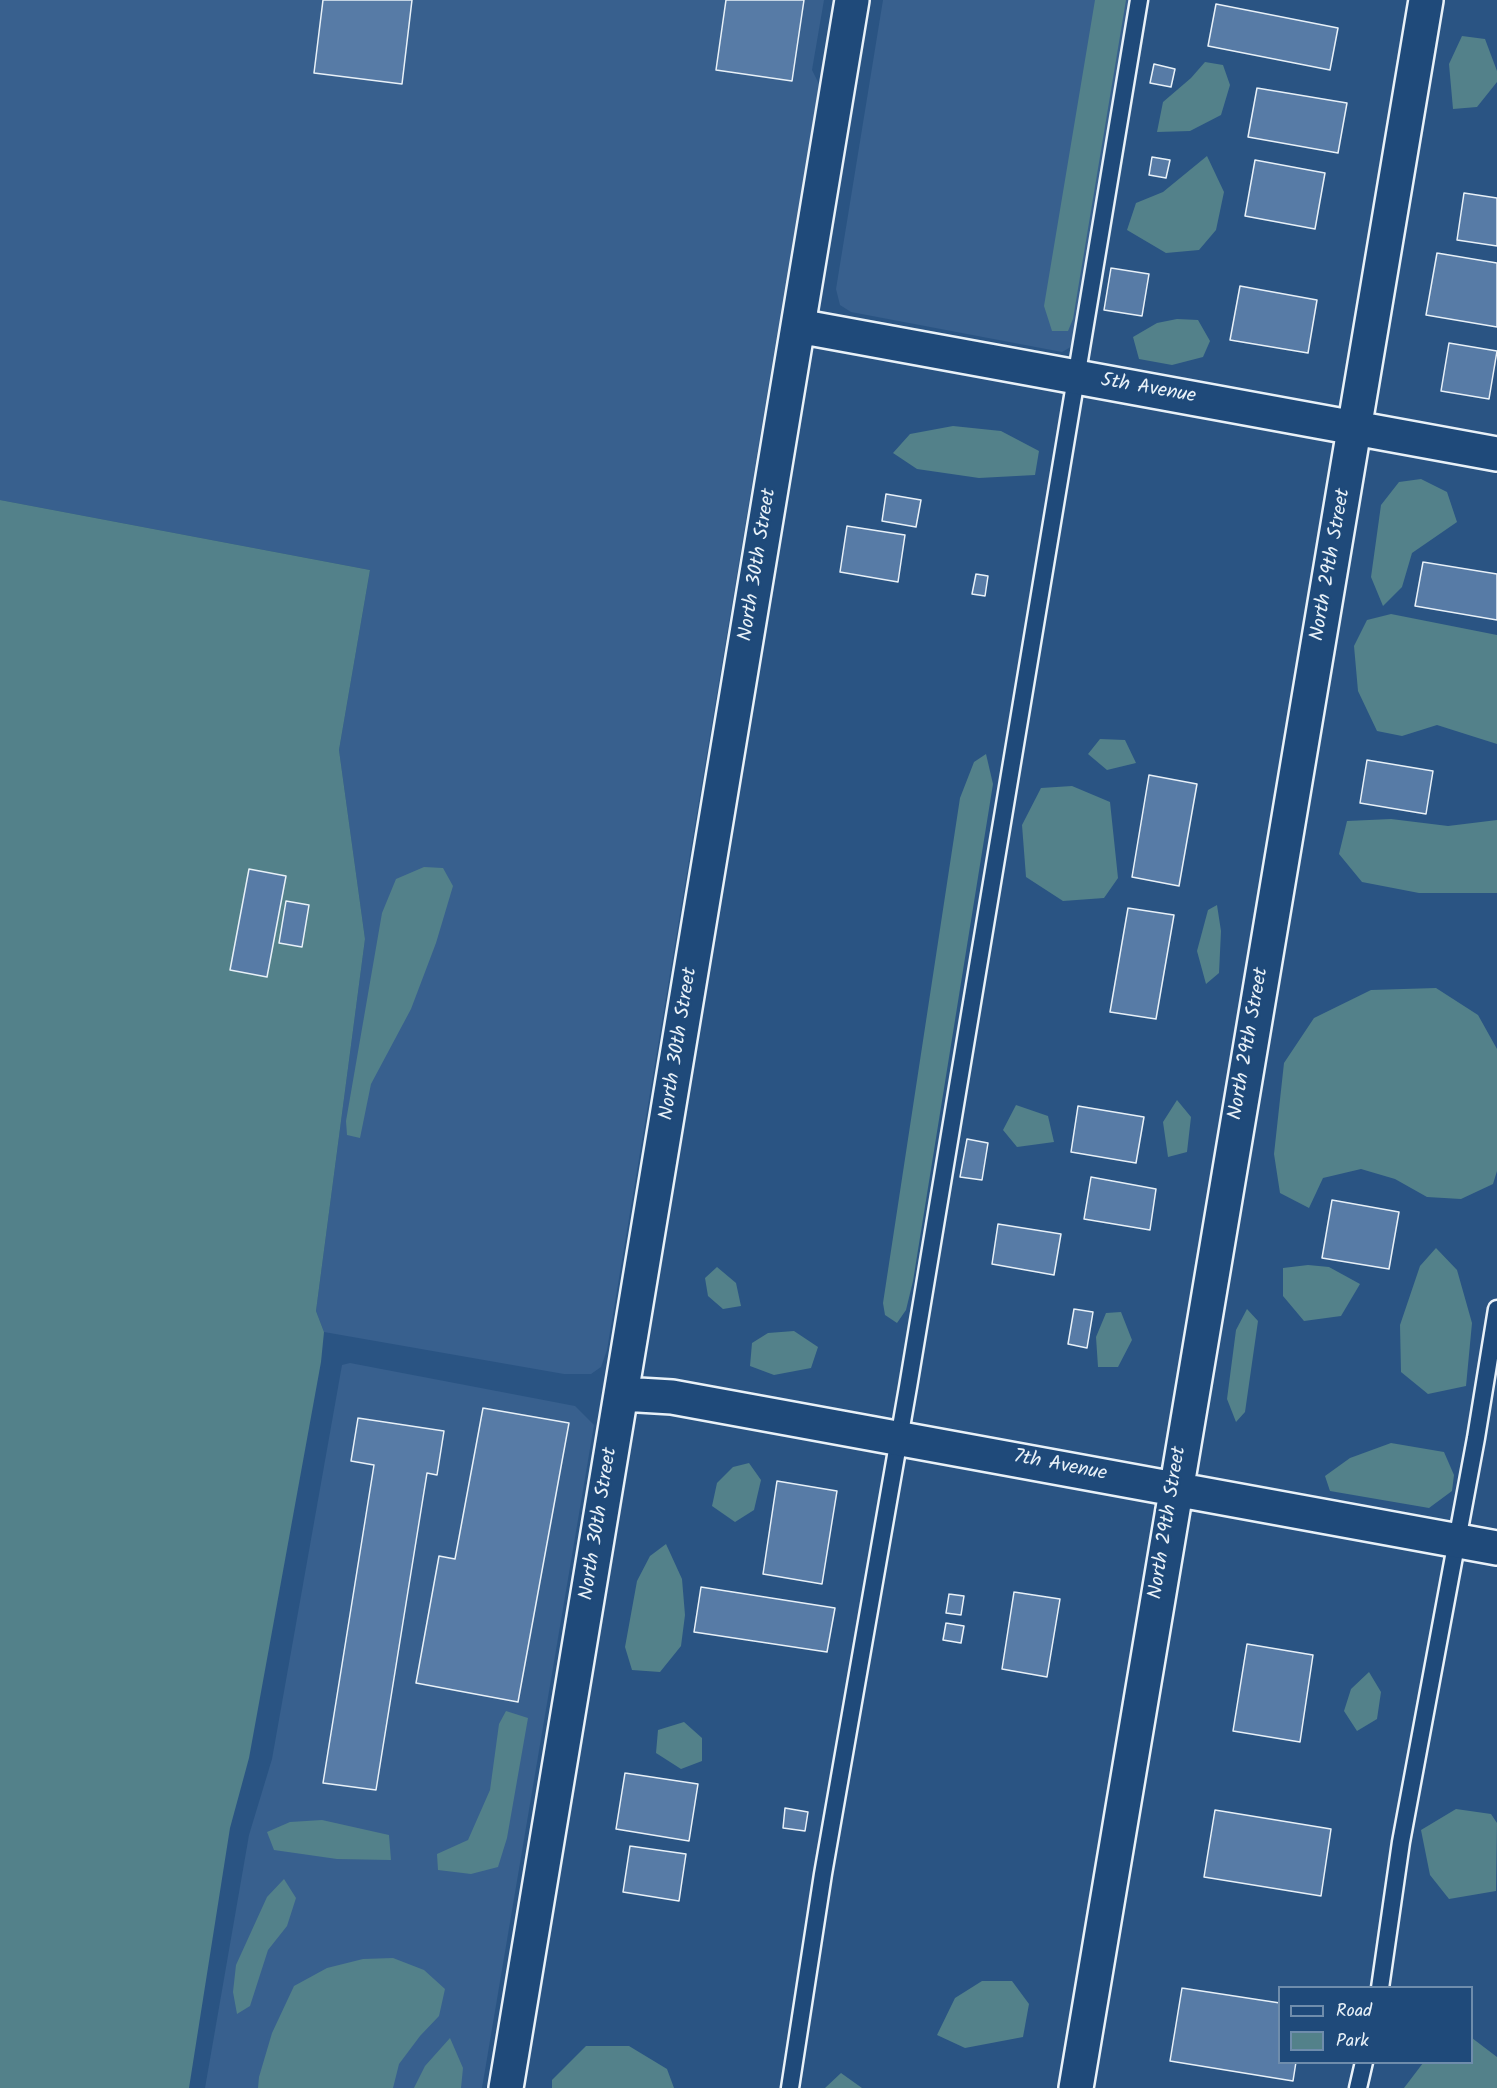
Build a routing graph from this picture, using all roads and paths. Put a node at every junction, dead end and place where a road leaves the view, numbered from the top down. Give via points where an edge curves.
1 (852, 0) edge
2 (1139, 0) edge
3 (1426, 0) edge
4 (798, 326) junction
5 (1075, 376) junction
6 (1356, 428) junction
7 (1497, 454) edge
8 (1497, 1309) edge
9 (622, 1394) junction
10 (900, 1437) junction
11 (1175, 1488) junction
12 (1457, 1541) junction
13 (1497, 1548) edge
14 (1380, 1986) edge
15 (1364, 2064) edge
16 (506, 2088) edge
17 (790, 2088) edge
18 (1076, 2088) edge
19 (1358, 2088) edge

1 - 4 street, North 30th Street
2 - 5 lane
3 - 6 street, North 29th Street
4 - 5 street, 5th Avenue
4 - 9 street, North 30th Street
5 - 6 street, 5th Avenue
5 - 10 lane
6 - 7 street, 5th Avenue
6 - 11 street, North 29th Street
8 - 12 lane
9 - 10 street, 7th Avenue via 672,1397
9 - 16 street, North 30th Street
10 - 11 street, 7th Avenue
10 - 17 lane via 823,1874
11 - 12 street, 7th Avenue
11 - 18 street, North 29th Street
12 - 13 street, 7th Avenue
12 - 14 lane via 1401,1842
15 - 19 lane

